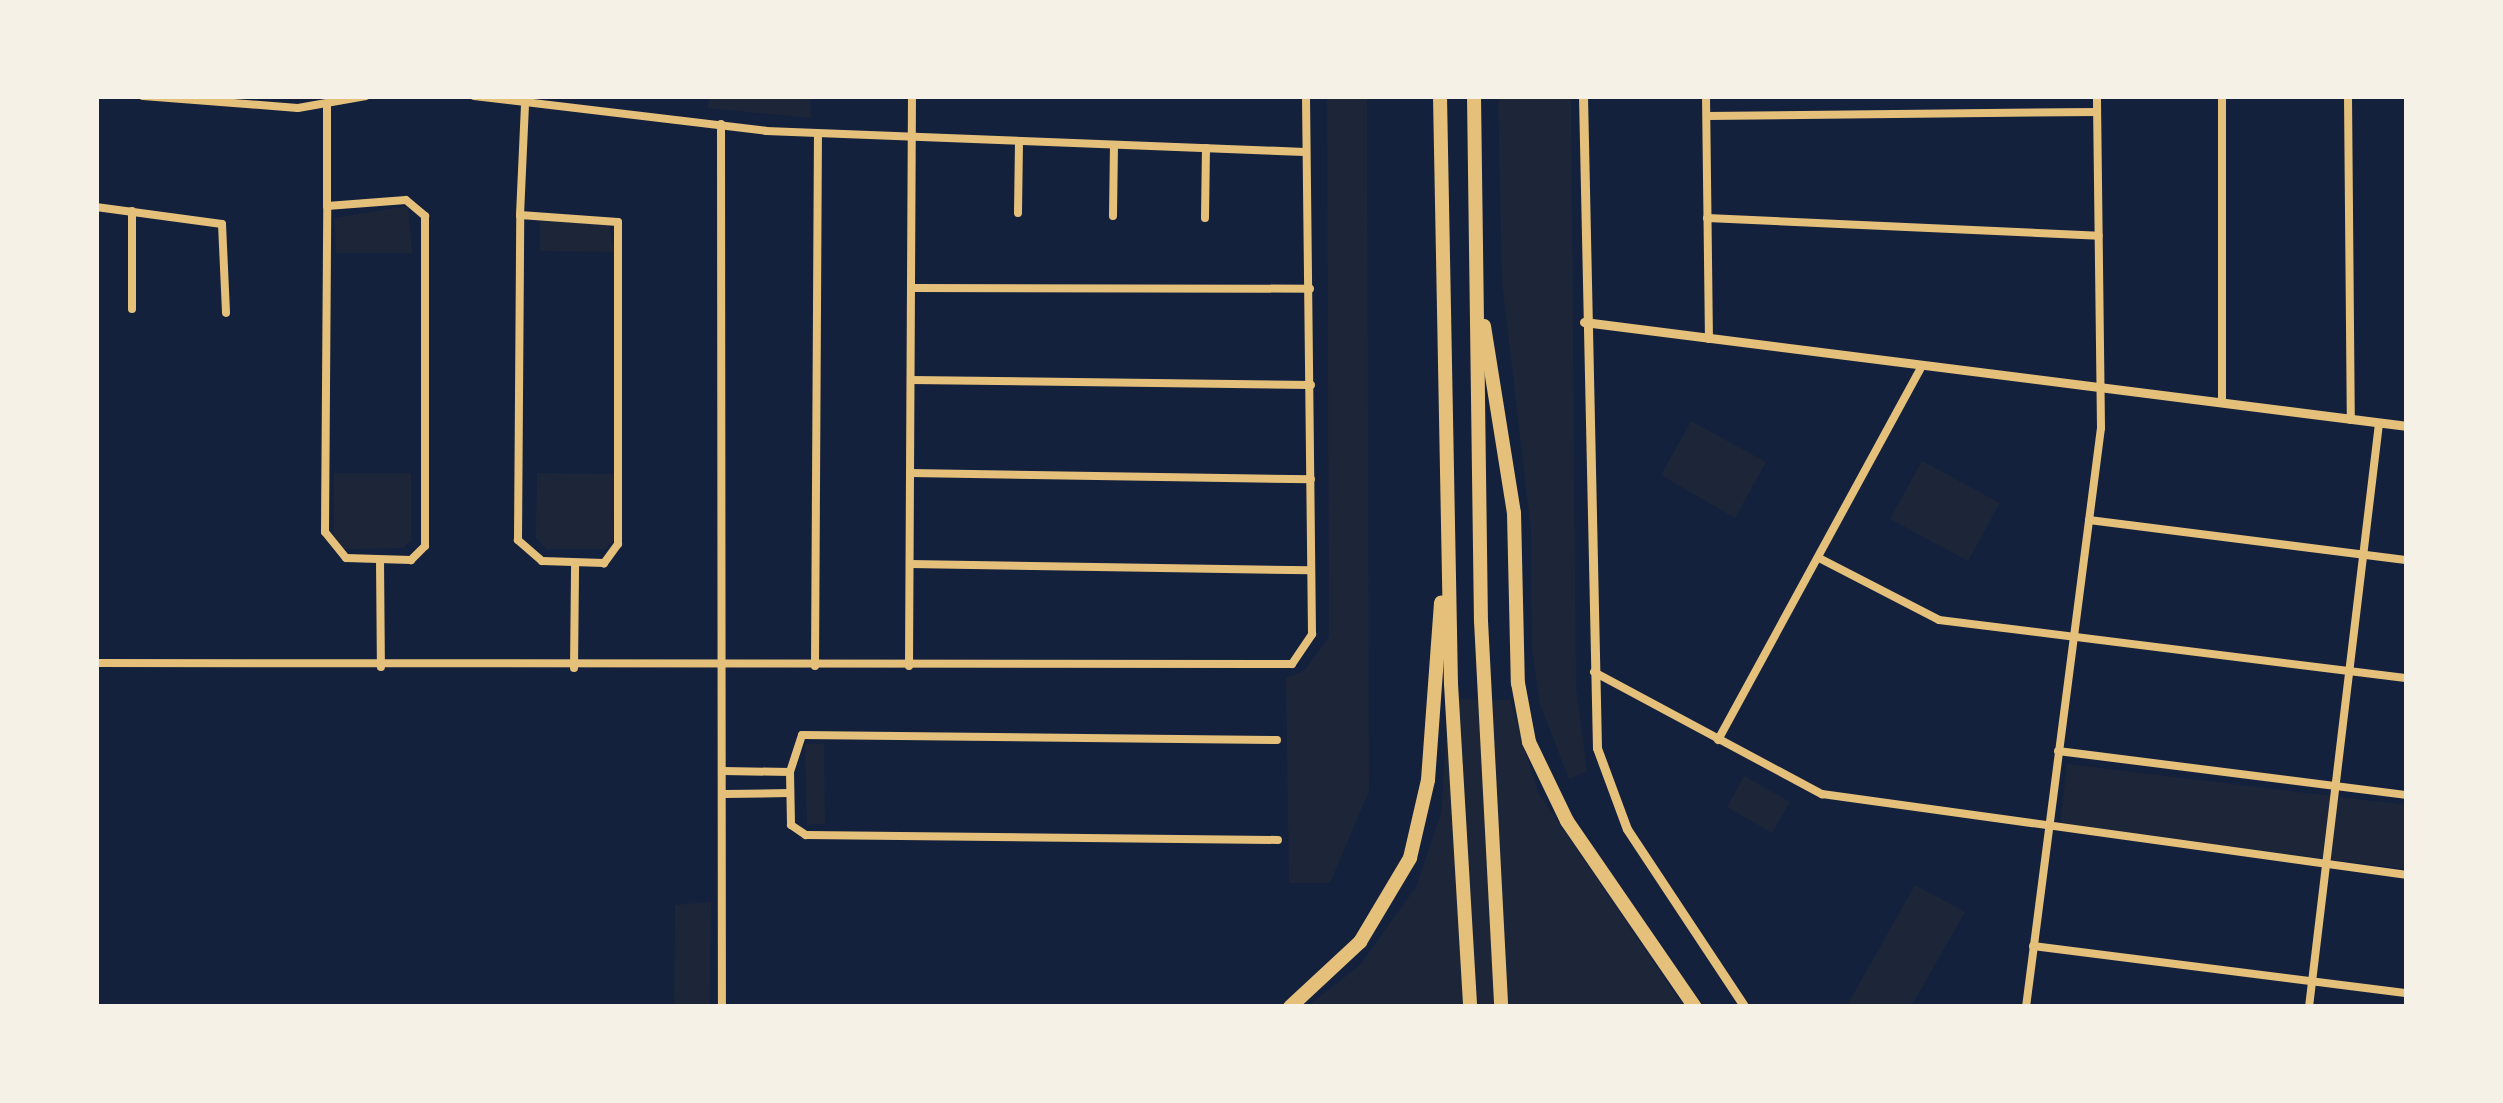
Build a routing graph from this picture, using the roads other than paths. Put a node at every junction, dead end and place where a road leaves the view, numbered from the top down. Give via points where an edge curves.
1 (143, 96) edge
2 (366, 96) edge
3 (474, 96) edge
4 (912, 96) edge
5 (1306, 96) edge
6 (1441, 96) edge
7 (1474, 96) edge
8 (1583, 96) edge
9 (1706, 96) edge
10 (2097, 96) edge
11 (2222, 96) edge
12 (2348, 96) edge
13 (263, 101) edge
14 (327, 104) junction
15 (525, 104) junction
16 (2098, 112) junction
17 (1707, 116) junction
18 (721, 124) junction
19 (818, 134) junction
20 (913, 138) junction
21 (1019, 141) junction
22 (1114, 145) junction
23 (1206, 148) junction
24 (1305, 152) junction
25 (326, 206) junction
26 (96, 207) edge
27 (132, 211) junction
28 (1018, 213) dead end
29 (520, 215) junction
30 (1113, 217) dead end
31 (1205, 218) dead end
32 (1707, 218) junction
33 (2098, 236) junction
34 (1476, 267) junction
35 (912, 288) junction
36 (1310, 289) junction
37 (132, 309) dead end
38 (226, 314) dead end
39 (1584, 322) junction
40 (1708, 339) junction
41 (1922, 366) junction
42 (911, 380) junction
43 (1311, 385) junction
44 (2101, 388) junction
45 (2222, 403) junction
46 (2351, 420) junction
47 (2379, 423) junction
48 (2407, 427) edge
49 (910, 473) junction
50 (1311, 478) junction
51 (2089, 520) junction
52 (1447, 549) junction
53 (2364, 555) junction
54 (1819, 558) junction
55 (380, 560) junction
56 (2407, 560) edge
57 (575, 564) junction
58 (910, 564) junction
59 (1311, 570) junction
60 (2073, 637) junction
61 (96, 662) edge
62 (718, 664) junction
63 (815, 666) junction
64 (909, 666) junction
65 (381, 668) junction
66 (574, 668) junction
67 (1591, 670) junction
68 (2351, 671) junction
69 (2407, 678) edge
70 (1277, 740) dead end
71 (1718, 740) junction
72 (2058, 751) junction
73 (724, 771) junction
74 (790, 772) junction
75 (2338, 786) junction
76 (724, 794) junction
77 (790, 794) junction
78 (2407, 795) edge
79 (2048, 825) junction
80 (1278, 840) dead end
81 (2326, 864) junction
82 (2407, 875) edge
83 (2033, 946) junction
84 (2312, 981) junction
85 (2407, 993) edge
86 (722, 1007) edge
87 (1290, 1007) edge
88 (1470, 1007) edge
89 (1501, 1007) edge
90 (1695, 1007) edge
91 (1744, 1007) edge
92 (2026, 1007) edge
93 (2309, 1007) edge

1 - 13 street
2 - 14 street
3 - 15 street
4 - 20 street
5 - 24 street
6 - 52 highway
7 - 34 highway
8 - 39 street
9 - 17 street
10 - 16 street
11 - 45 street
12 - 46 street
13 - 14 street
14 - 25 street
15 - 18 street
15 - 29 street
16 - 17 street
16 - 33 street
17 - 32 street
18 - 19 street
18 - 62 street
19 - 20 street
19 - 63 street
20 - 21 street
20 - 35 street
21 - 22 street
21 - 28 street
22 - 23 street
22 - 30 street
23 - 24 street
23 - 31 street
24 - 36 street
25 - 55 street via 325,532 346,558
25 - 55 street via 406,200 425,216 425,546 411,560
26 - 27 street
27 - 37 street
27 - 38 street via 222,224
29 - 57 street via 518,540 531,558
29 - 57 street via 609,216 619,226 616,553 604,563
32 - 33 street
32 - 40 street
33 - 44 street
34 - 89 highway via 1483,692
34 - 90 highway via 1514,513 1519,683 1529,742 1559,808
35 - 36 street
35 - 42 street
36 - 43 street
39 - 40 street
39 - 67 street
40 - 41 street
41 - 44 street
41 - 54 street
42 - 43 street
42 - 49 street
43 - 50 street
44 - 45 street
44 - 51 street
45 - 46 street
46 - 47 street
47 - 48 street
47 - 53 street
49 - 50 street
49 - 58 street
50 - 59 street
51 - 53 street
51 - 60 street
52 - 87 highway via 1428,780 1410,858 1360,942
52 - 88 highway
53 - 56 street
53 - 68 street
54 - 60 street via 1930,617
54 - 71 street
55 - 65 street
57 - 66 street
58 - 59 street
58 - 64 street
59 - 64 street via 1308,647 1274,668
60 - 68 street
60 - 72 street
61 - 65 street
62 - 63 street
62 - 66 street
62 - 73 street
63 - 64 street
65 - 66 street
67 - 71 street
67 - 91 street via 1597,748 1617,810
68 - 69 street
68 - 75 street
70 - 74 street via 802,735
71 - 79 street via 1822,794
72 - 75 street
72 - 79 street
73 - 74 street
73 - 76 street
74 - 77 street
75 - 78 street
75 - 81 street
76 - 77 street
76 - 86 street
77 - 80 street via 791,825 806,835
79 - 81 street
79 - 83 street
81 - 82 street
81 - 84 street
83 - 84 street
83 - 92 street
84 - 85 street
84 - 93 street

